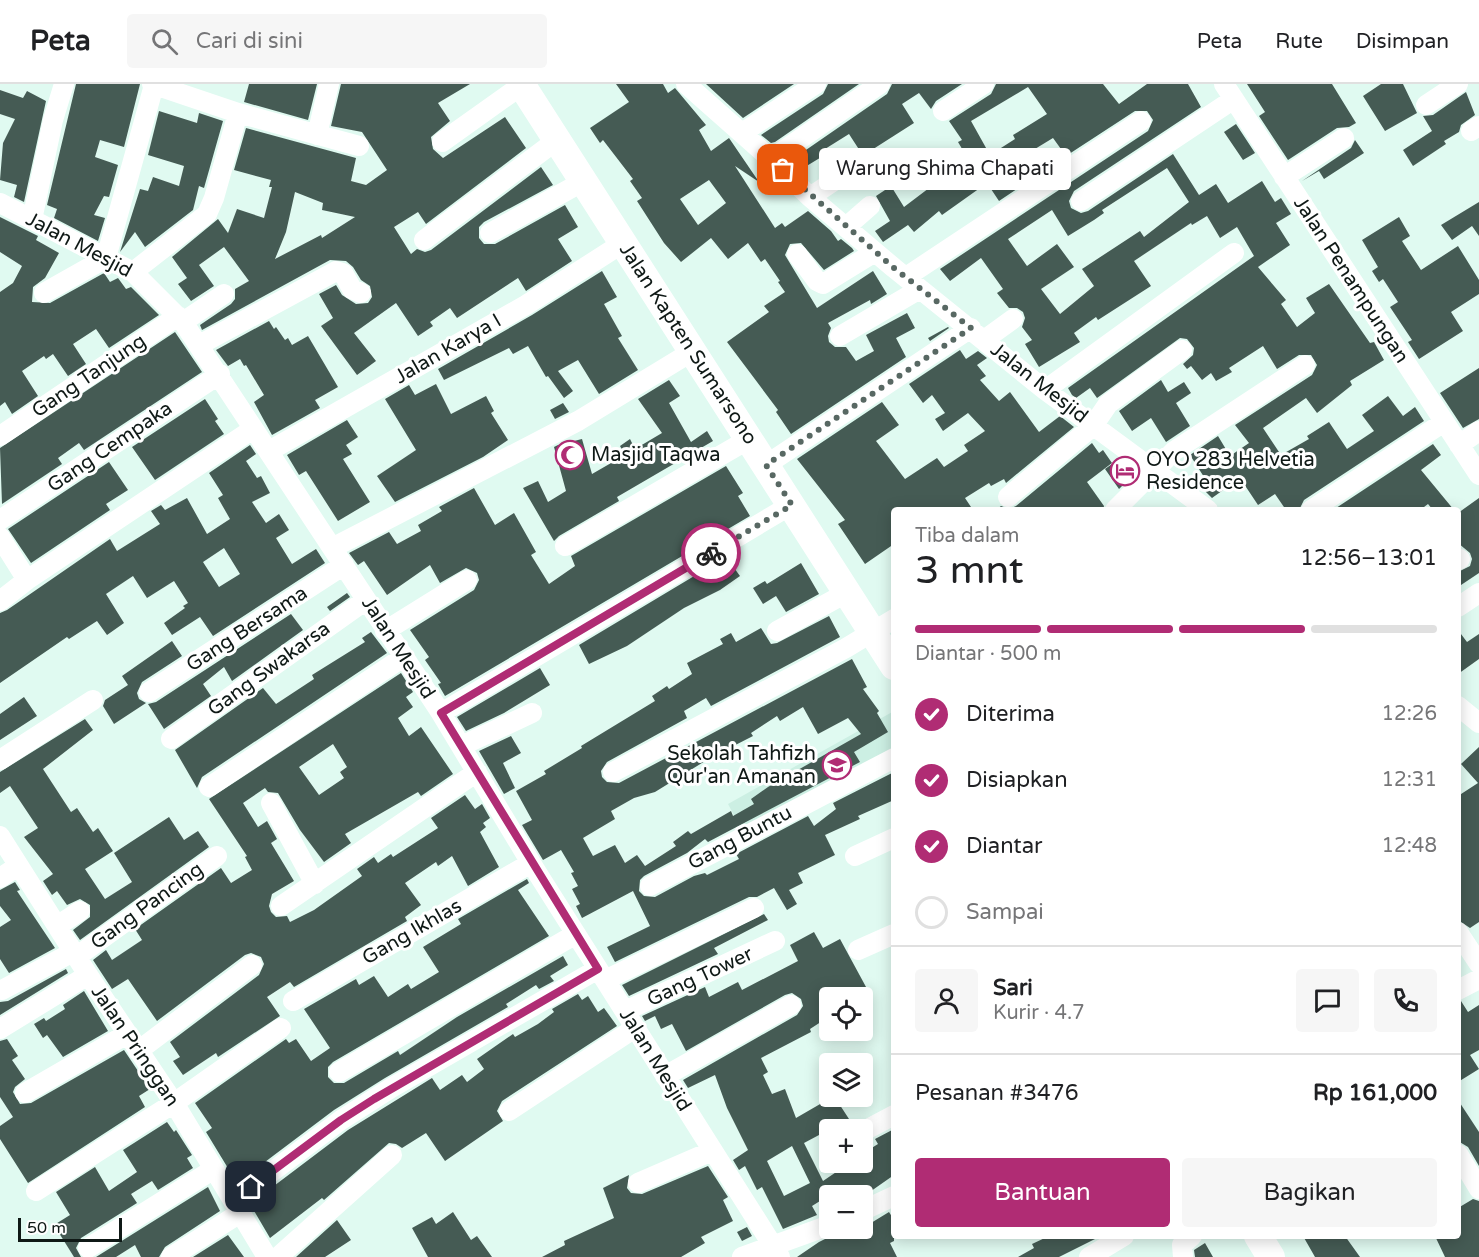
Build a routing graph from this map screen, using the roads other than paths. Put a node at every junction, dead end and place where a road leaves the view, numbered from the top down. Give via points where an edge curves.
1 (64, 84) edge
2 (153, 84) edge
3 (329, 84) edge
4 (522, 84) edge
5 (686, 84) edge
6 (816, 84) edge
7 (880, 84) edge
8 (984, 84) edge
9 (1458, 84) edge
10 (1229, 92) edge
11 (1426, 105) dead end
12 (943, 111) dead end
13 (238, 113) junction
14 (1141, 122) dead end
15 (742, 133) junction
16 (317, 135) junction
17 (1344, 138) dead end
18 (557, 140) junction
19 (442, 142) dead end
20 (359, 146) dead end
21 (771, 159) junction
22 (861, 163) dead end
23 (1284, 177) junction
24 (584, 181) junction
25 (810, 197) junction
26 (1081, 201) dead end
27 (0, 203) edge
28 (870, 206) dead end
29 (32, 220) junction
30 (846, 227) junction
31 (490, 233) dead end
32 (424, 240) dead end
33 (623, 243) junction
34 (874, 252) junction
35 (1234, 253) dead end
36 (797, 254) dead end
37 (106, 258) junction
38 (133, 272) junction
39 (913, 283) junction
40 (44, 293) dead end
41 (361, 293) dead end
42 (224, 294) dead end
43 (181, 319) junction
44 (1013, 319) dead end
45 (977, 334) junction
46 (840, 336) dead end
47 (199, 345) junction
48 (1182, 350) dead end
49 (693, 351) junction
50 (1305, 365) dead end
51 (220, 374) junction
52 (1045, 390) junction
53 (1444, 422) junction
54 (1094, 426) junction
55 (253, 429) junction
56 (1479, 431) edge
57 (0, 436) edge
58 (749, 439) junction
59 (1459, 445) junction
60 (269, 451) junction
61 (766, 465) junction
62 (1154, 469) junction
63 (1479, 475) edge
64 (1008, 497) dead end
65 (792, 505) junction
66 (1118, 507) edge
67 (1204, 507) edge
68 (1316, 507) edge
69 (0, 519) edge
70 (0, 537) edge
71 (565, 546) dead end
72 (334, 547) junction
73 (344, 565) junction
74 (27, 580) junction
75 (467, 580) dead end
76 (848, 592) junction
77 (1479, 593) edge
78 (366, 600) junction
79 (0, 602) edge
80 (1461, 605) edge
81 (884, 626) edge
82 (385, 631) junction
83 (777, 631) dead end
84 (891, 654) edge
85 (402, 658) junction
86 (149, 692) dead end
87 (93, 700) dead end
88 (1461, 708) edge
89 (441, 713) junction
90 (532, 713) dead end
91 (1479, 723) edge
92 (171, 739) dead end
93 (461, 746) junction
94 (0, 760) edge
95 (891, 760) edge
96 (477, 772) junction
97 (613, 772) dead end
98 (209, 787) dead end
99 (271, 802) dead end
100 (0, 836) edge
101 (891, 839) edge
102 (217, 856) dead end
103 (855, 856) dead end
104 (531, 863) junction
105 (18, 866) junction
106 (0, 878) edge
107 (315, 884) junction
108 (650, 886) dead end
109 (281, 906) dead end
110 (754, 908) dead end
111 (80, 911) dead end
112 (57, 926) junction
113 (576, 934) junction
114 (891, 935) edge
115 (1461, 937) edge
116 (775, 941) dead end
117 (858, 950) dead end
118 (75, 955) junction
119 (1479, 964) edge
120 (252, 965) dead end
121 (602, 974) junction
122 (88, 975) junction
123 (1479, 979) edge
124 (1461, 988) edge
125 (2, 990) dead end
126 (293, 1000) dead end
127 (792, 1005) dead end
128 (630, 1020) junction
129 (281, 1028) dead end
130 (0, 1029) edge
131 (128, 1034) junction
132 (138, 1051) junction
133 (339, 1072) dead end
134 (664, 1076) junction
135 (25, 1093) dead end
136 (174, 1103) junction
137 (509, 1111) dead end
138 (891, 1117) edge
139 (873, 1126) edge
140 (712, 1151) junction
141 (392, 1155) dead end
142 (1461, 1159) edge
143 (214, 1169) junction
144 (638, 1183) dead end
145 (1479, 1189) edge
146 (36, 1191) dead end
147 (891, 1198) edge
148 (873, 1206) edge
149 (237, 1207) junction
150 (819, 1230) edge
151 (1119, 1239) edge
152 (1189, 1239) edge
153 (1241, 1239) edge
154 (1260, 1239) edge
155 (88, 1248) dead end
156 (776, 1252) edge
157 (171, 1257) edge
158 (267, 1257) edge
159 (278, 1257) edge
160 (742, 1257) edge
161 (1089, 1257) edge
162 (1184, 1257) edge
163 (1252, 1257) edge
164 (1271, 1257) edge

1 - 29 street
2 - 13 street
2 - 37 street
3 - 16 street
4 - 18 highway, Jalan Kapten Sumarsono
4 - 19 street
5 - 15 street, Jalan Mesjid
6 - 15 street
7 - 21 street
8 - 12 street
9 - 11 street
10 - 23 street, Jalan Penampungan
10 - 26 street
13 - 16 street
13 - 38 street via 207,214
14 - 39 street
15 - 21 street, Jalan Mesjid
16 - 20 street
17 - 23 street
18 - 24 highway, Jalan Kapten Sumarsono
18 - 32 street
21 - 25 street, Jalan Mesjid
22 - 25 street
23 - 53 street, Jalan Penampungan
24 - 31 street
24 - 33 highway, Jalan Kapten Sumarsono
25 - 30 street, Jalan Mesjid
27 - 29 street, Jalan Mesjid
28 - 30 street
29 - 37 street, Jalan Mesjid
30 - 34 street, Jalan Mesjid
33 - 49 highway, Jalan Kapten Sumarsono
33 - 60 street, Jalan Karya I via 526,305
34 - 36 street via 824,284 817,281
34 - 39 street, Jalan Mesjid
35 - 52 street
37 - 38 street, Jalan Mesjid
37 - 40 street
38 - 43 street, Jalan Mesjid
39 - 45 street, Jalan Mesjid
39 - 46 street
41 - 47 street via 352,289 343,273 336,271
42 - 43 street, Gang Tanjung
43 - 47 street, Jalan Mesjid
43 - 57 street, Gang Tanjung
44 - 45 street
45 - 52 street, Jalan Mesjid
45 - 61 street
47 - 51 street, Jalan Mesjid
48 - 54 street via 1108,404
49 - 58 highway, Jalan Kapten Sumarsono
49 - 72 street via 578,421
50 - 62 street via 1174,451
51 - 55 street, Jalan Mesjid
51 - 69 street, Gang Cempaka
52 - 54 street, Jalan Mesjid
53 - 59 street, Jalan Penampungan
53 - 68 street
54 - 62 street, Jalan Mesjid
54 - 64 street
55 - 60 street, Jalan Mesjid
55 - 74 street
56 - 59 street
58 - 61 highway, Jalan Kapten Sumarsono
58 - 71 street
59 - 63 street, Jalan Penampungan
60 - 72 street, Jalan Mesjid
61 - 65 highway, Jalan Kapten Sumarsono
62 - 66 street
62 - 67 street, Jalan Mesjid
65 - 76 highway, Jalan Kapten Sumarsono
65 - 89 street
70 - 74 street
72 - 73 street, Jalan Mesjid
73 - 78 street, Jalan Mesjid
73 - 86 street, Gang Bersama
74 - 79 street
75 - 82 street
76 - 81 highway, Jalan Kapten Sumarsono
76 - 83 street
77 - 80 street
78 - 82 street, Jalan Mesjid
78 - 92 street, Gang Swakarsa
81 - 84 highway, Jalan Kapten Sumarsono
81 - 97 street
82 - 85 street, Jalan Mesjid
85 - 89 street, Jalan Mesjid
85 - 98 street
87 - 94 street
88 - 91 street
89 - 93 street, Jalan Mesjid
90 - 93 street
93 - 96 street, Jalan Mesjid
95 - 108 street, Gang Buntu
96 - 104 street, Jalan Mesjid
96 - 107 street
99 - 107 street
100 - 105 street, Jalan Pringgan
101 - 103 street
102 - 118 street, Gang Pancing
104 - 113 street, Jalan Mesjid
104 - 126 street, Gang Ikhlas
105 - 106 street
105 - 112 street, Jalan Pringgan
107 - 109 street
110 - 121 street
111 - 112 street
112 - 118 street, Jalan Pringgan
113 - 121 street, Jalan Mesjid
113 - 133 street
114 - 117 street
115 - 119 street
116 - 128 street, Gang Tower
118 - 122 street, Jalan Pringgan
118 - 125 street, Gang Pancing
120 - 132 street
121 - 128 street, Jalan Mesjid
121 - 149 street via 341,1120
122 - 130 street
122 - 131 street, Jalan Pringgan
123 - 124 street
127 - 134 street
128 - 134 street, Jalan Mesjid
128 - 137 street, Gang Tower
129 - 136 street
131 - 132 street, Jalan Pringgan
131 - 135 street
132 - 136 street, Jalan Pringgan
134 - 140 street, Jalan Mesjid
136 - 143 street, Jalan Pringgan
136 - 146 street
138 - 139 street
140 - 144 street
140 - 156 street, Jalan Mesjid
141 - 159 street
142 - 145 street
143 - 149 street, Jalan Pringgan
143 - 155 street
147 - 148 street
149 - 157 street
149 - 158 street, Jalan Pringgan
150 - 156 street
151 - 161 street
152 - 162 street via 1182,1245
153 - 163 highway
154 - 164 highway
156 - 160 street

